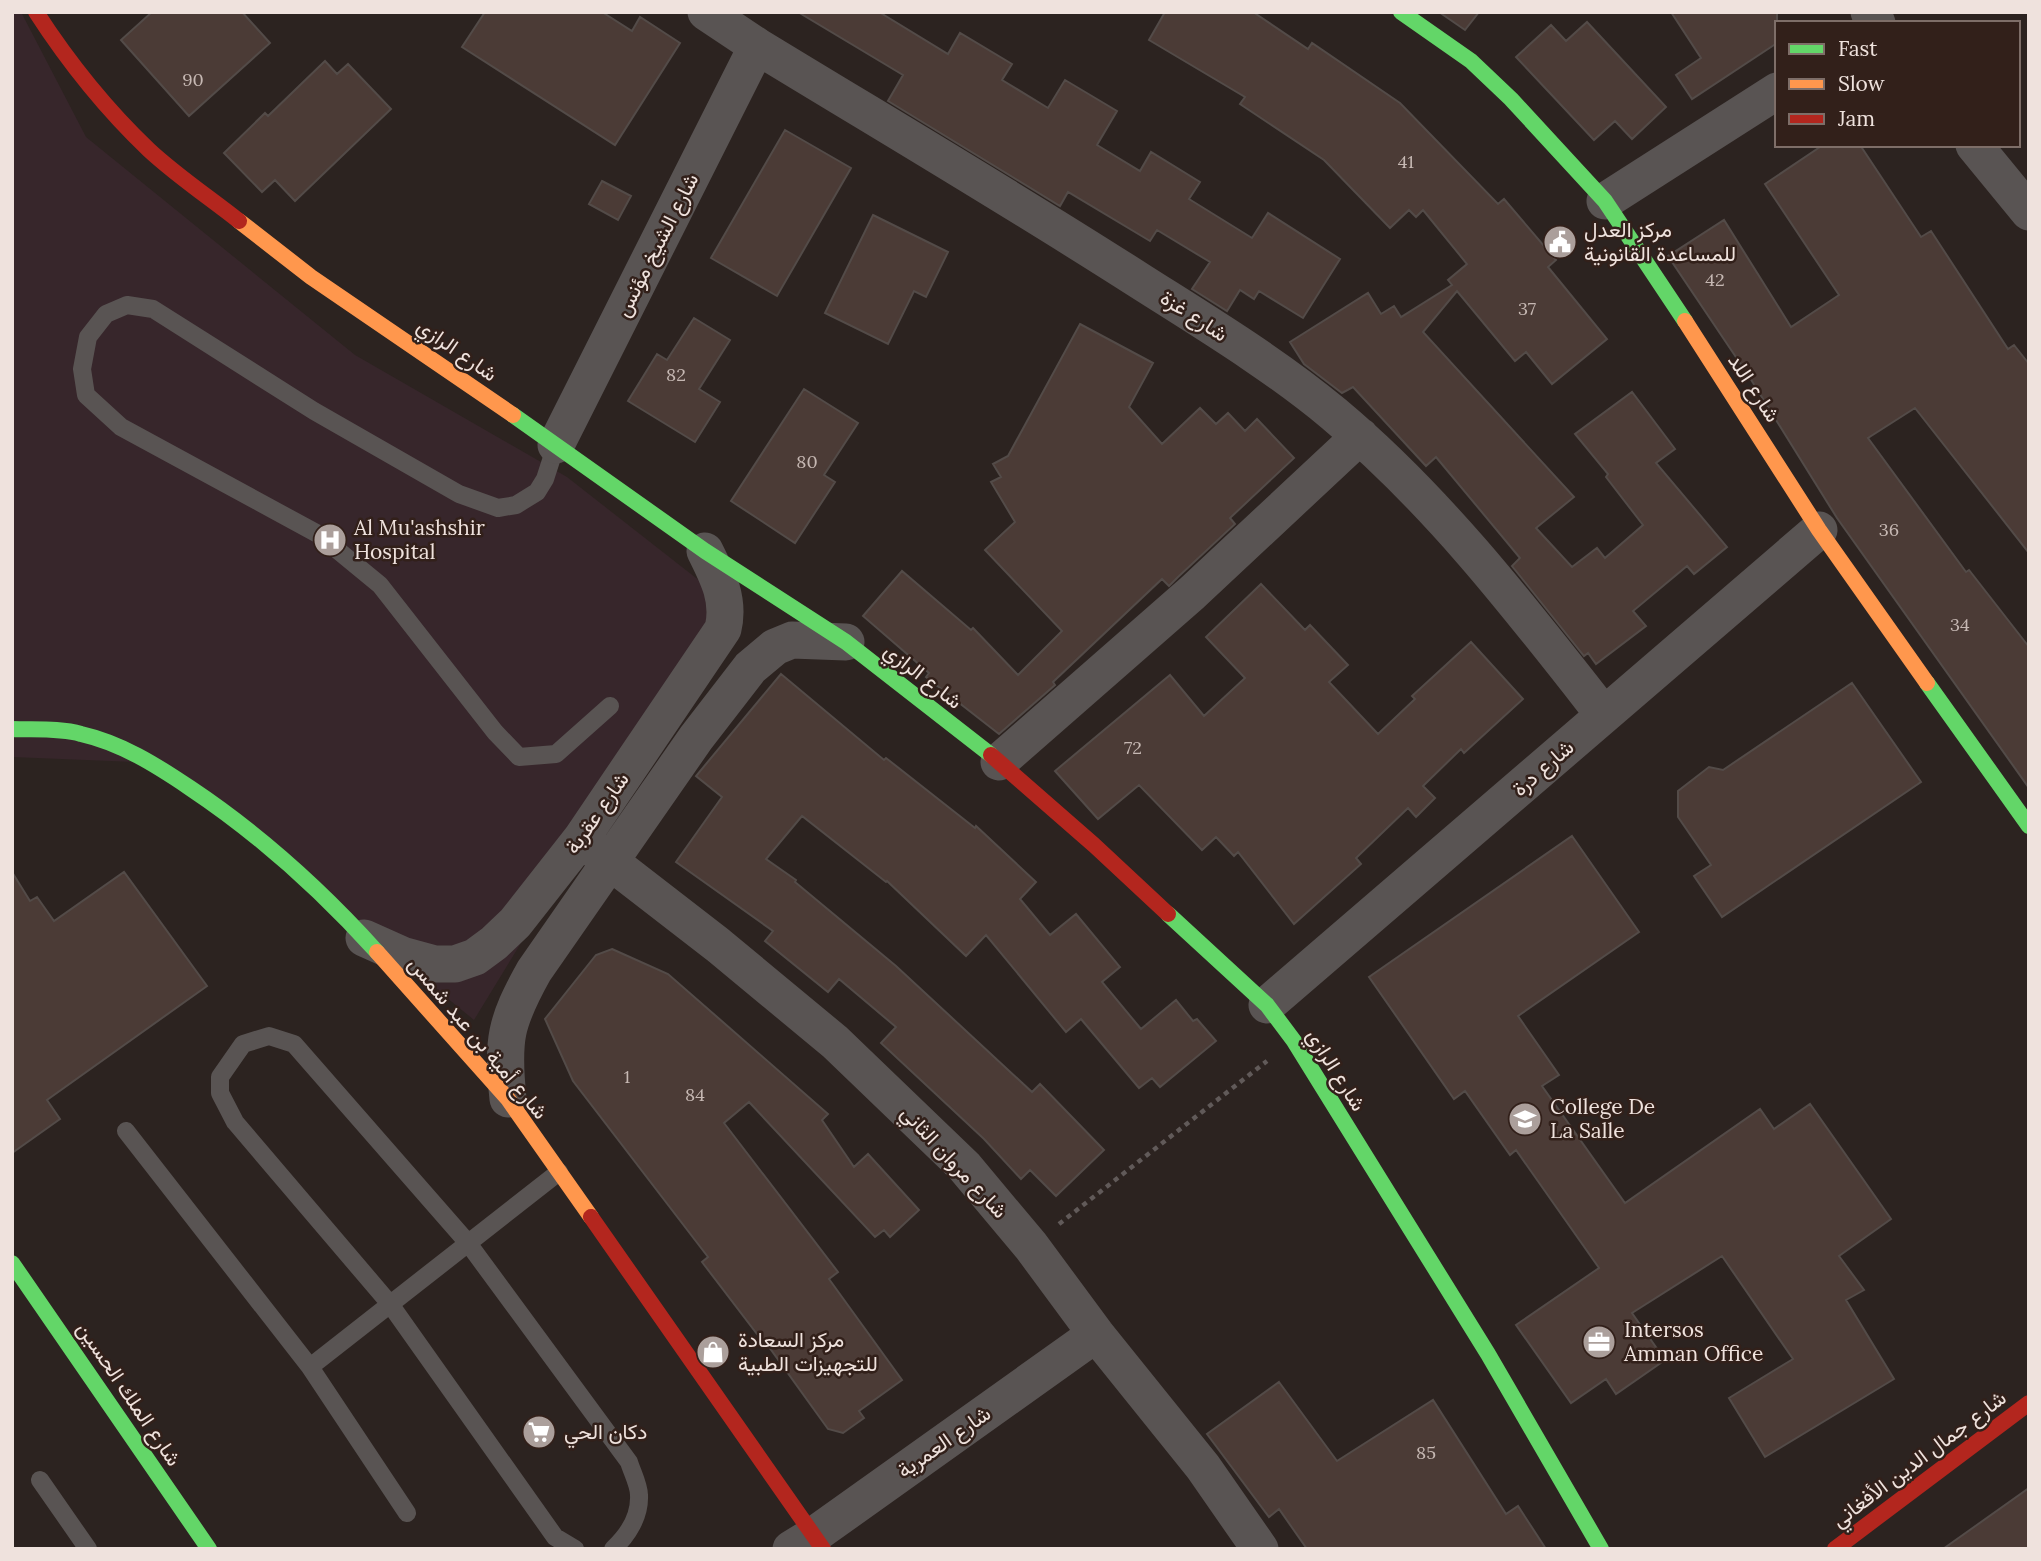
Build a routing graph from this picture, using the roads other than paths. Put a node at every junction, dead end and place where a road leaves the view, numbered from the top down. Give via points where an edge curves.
1 (36, 12) edge
2 (706, 12) edge
3 (1401, 12) edge
4 (757, 46) junction
5 (1775, 92) edge
6 (1976, 147) edge
7 (1605, 201) junction
8 (2029, 212) edge
9 (1360, 436) junction
10 (556, 445) junction
11 (1819, 530) junction
12 (705, 551) junction
13 (846, 642) junction
14 (610, 706) dead end
15 (1604, 715) junction
16 (12, 729) edge
17 (999, 762) junction
18 (2029, 826) edge
19 (581, 839) junction
20 (610, 862) junction
21 (364, 937) junction
22 (1267, 1006) junction
23 (508, 1099) junction
24 (126, 1131) dead end
25 (559, 1172) junction
26 (468, 1243) junction
27 (17, 1275) edge
28 (390, 1304) junction
29 (1096, 1334) junction
30 (310, 1367) junction
31 (2029, 1403) edge
32 (40, 1480) dead end
33 (407, 1513) dead end
34 (809, 1544) edge
35 (88, 1549) edge
36 (209, 1549) edge
37 (575, 1549) edge
38 (614, 1549) edge
39 (1260, 1549) edge
40 (1601, 1549) edge
41 (1835, 1549) edge

1 - 10 street, شارع الرازي via 94,93 151,152 311,276
2 - 4 street, شارع غزة
3 - 7 street, شارع اللد via 1471,61
4 - 9 street, شارع غزة via 1198,318 1294,383
4 - 10 street, شارع الشيخ مؤنس
5 - 7 street
6 - 8 street
7 - 11 street, شارع اللد
9 - 15 street, شارع غزة via 1504,587
9 - 17 street via 1192,593
10 - 12 street, شارع الرازي
10 - 14 lane via 537,492 516,505 498,508 459,494 314,411 153,309 127,305 106,314 88,337 82,369 86,395 121,427 318,534 380,585 519,757 556,754
11 - 15 street, شارع درة
11 - 18 street, شارع اللد
12 - 13 street, شارع الرازي
12 - 19 street, شارع عقربة via 721,583 727,613 723,629
13 - 17 street, شارع الرازي
13 - 20 street, شارع عقربة via 792,640 775,647 750,668
15 - 22 street, شارع درة
16 - 21 street, شارع أمية بن عبد شمس via 79,733 121,747 163,770 275,851
17 - 22 street, شارع الرازي
19 - 20 street, شارع مروان الثاني
19 - 21 street, شارع عقربة via 515,923 475,957 435,964
20 - 23 street, شارع عقربة via 534,971 511,1014 504,1059
20 - 29 street, شارع مروان الثاني via 835,1042 949,1151 1031,1246
21 - 23 street, شارع أمية بن عبد شمس
22 - 40 street, شارع الرازي via 1294,1041 1488,1354
23 - 25 street, شارع أمية بن عبد شمس
24 - 30 lane
25 - 26 lane
25 - 34 street, شارع أمية بن عبد شمس
26 - 28 lane
26 - 28 lane via 295,1044 269,1036 243,1044 220,1077 220,1093 235,1122
26 - 38 lane via 629,1462 639,1494 636,1515 627,1536
27 - 36 street, شارع الملك الحسين
28 - 30 lane
28 - 37 lane via 555,1537
29 - 34 street, شارع العمرية
29 - 39 street, شارع مروان الثاني via 1203,1466
30 - 33 lane
31 - 41 street, شارع جمال الدين الأفغاني
32 - 35 lane

